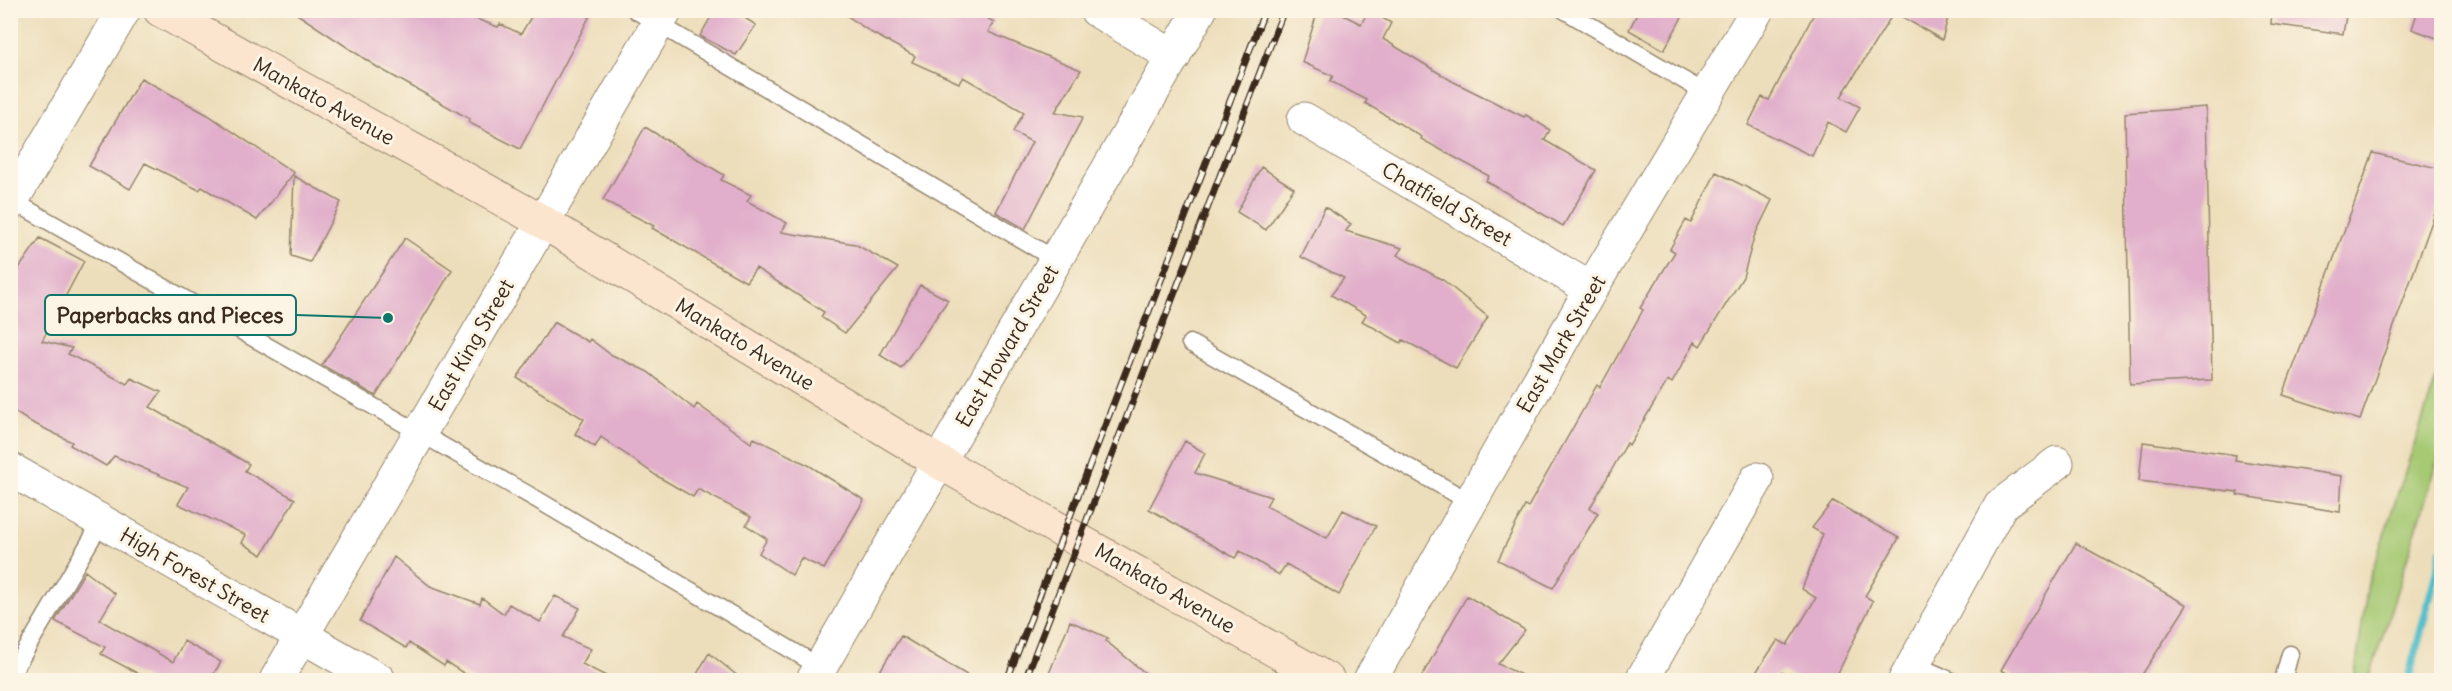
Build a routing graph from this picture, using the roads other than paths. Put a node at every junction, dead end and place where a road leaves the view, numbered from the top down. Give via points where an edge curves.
1 (124, 10) edge
2 (160, 10) edge
3 (1096, 10) edge
4 (1200, 10) edge
5 (1564, 10) edge
6 (1757, 10) edge
7 (653, 15) edge
8 (1174, 57) junction
9 (1707, 94) junction
10 (1304, 119) dead end
11 (12, 202) edge
12 (543, 222) junction
13 (1056, 260) junction
14 (1591, 289) junction
15 (1190, 343) dead end
16 (420, 433) junction
17 (939, 462) junction
18 (2057, 463) dead end
19 (10, 469) edge
20 (1757, 479) dead end
21 (1470, 502) junction
22 (102, 521) junction
23 (302, 636) junction
24 (2290, 654) dead end
25 (1909, 672) edge
26 (816, 674) edge
27 (10, 677) edge
28 (276, 681) edge
29 (379, 681) edge
30 (1328, 681) edge
31 (1370, 681) edge
32 (1642, 681) edge
33 (1950, 681) edge
34 (2283, 681) edge

1 - 11 street
2 - 12 main road, Mankato Avenue
3 - 8 street
4 - 8 street, East Howard Street
5 - 9 lane
6 - 9 street, East Mark Street
7 - 12 street, East King Street
7 - 13 lane
8 - 13 street, East Howard Street
9 - 14 street, East Mark Street
10 - 14 street, Chatfield Street
11 - 16 lane
12 - 16 street, East King Street
12 - 17 main road, Mankato Avenue
13 - 17 street, East Howard Street
14 - 21 street, East Mark Street
15 - 21 lane
16 - 23 street, East King Street
16 - 26 lane
17 - 26 street, East Howard Street
17 - 30 main road, Mankato Avenue
18 - 25 street via 2001,505
19 - 22 street, High Forest Street
20 - 32 street
21 - 31 street, East Mark Street
22 - 23 street, High Forest Street
22 - 27 lane
23 - 28 street, East King Street
23 - 29 street, High Forest Street
24 - 34 lane
25 - 33 lane

